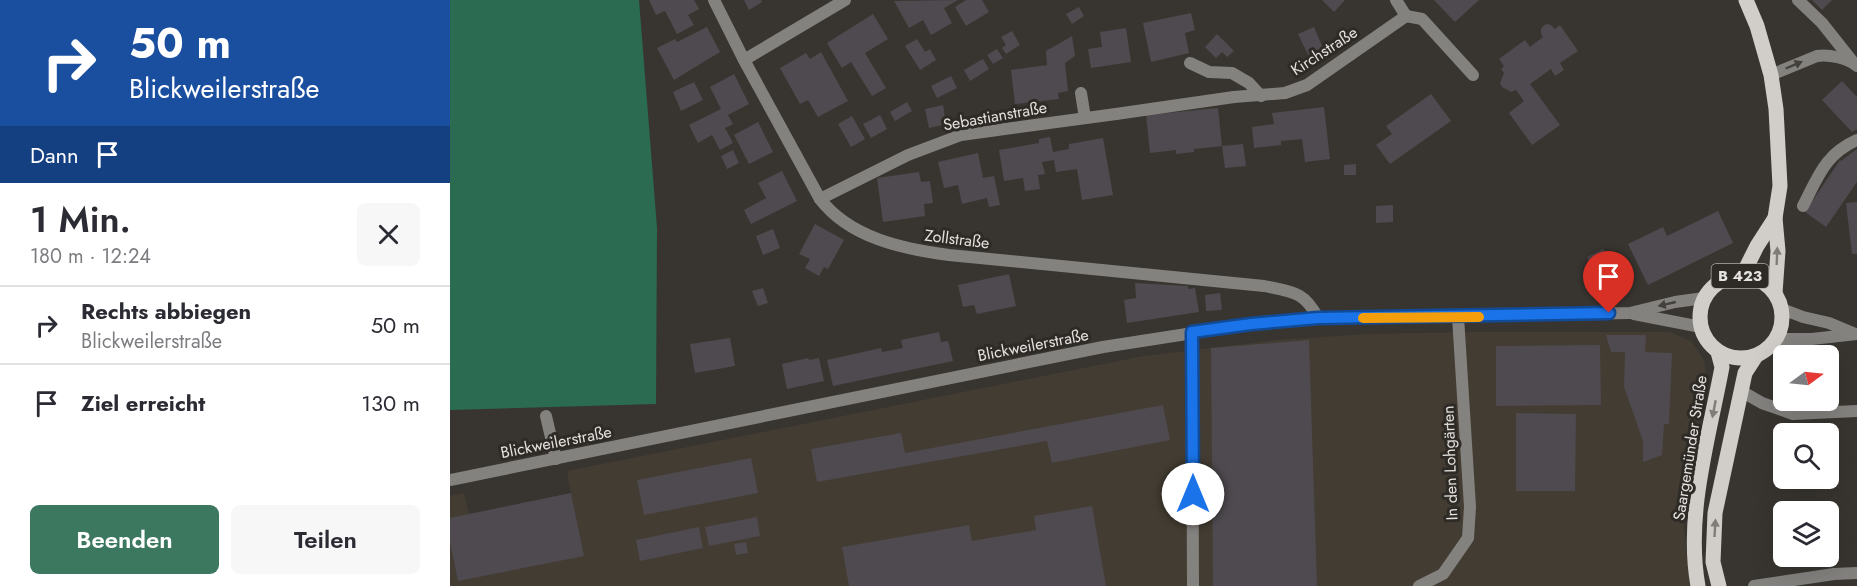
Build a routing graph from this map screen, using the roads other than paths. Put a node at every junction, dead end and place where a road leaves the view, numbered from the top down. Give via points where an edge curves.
1 (714, 0) edge
2 (845, 0) edge
3 (1396, 0) edge
4 (1746, 0) edge
5 (1798, 0) edge
6 (1406, 16) junction
7 (744, 60) junction
8 (1190, 63) dead end
9 (1855, 64) edge
10 (1473, 75) dead end
11 (1771, 75) junction
12 (1081, 93) dead end
13 (1261, 96) junction
14 (1116, 114) joint
15 (1085, 118) junction
16 (1857, 140) edge
17 (820, 199) junction
18 (1803, 206) dead end
19 (1775, 218) junction
20 (1742, 276) junction
21 (1775, 293) junction
22 (1704, 298) junction
23 (1782, 309) junction
24 (1630, 313) junction
25 (1458, 317) junction
26 (1318, 318) junction
27 (1701, 327) junction
28 (1192, 332) junction
29 (1856, 334) edge
30 (1777, 339) junction
31 (1718, 352) junction
32 (1756, 356) junction
33 (1741, 391) junction
34 (1857, 411) edge
35 (546, 416) dead end
36 (555, 459) junction
37 (450, 480) edge
38 (1857, 573) edge
39 (1194, 586) edge
40 (1419, 586) edge
41 (1698, 586) edge
42 (1719, 586) edge
43 (1754, 586) edge

1 - 7 street, Zollstraße
2 - 7 street
3 - 6 street
4 - 11 main road, B 423
5 - 9 street
6 - 10 street via 1422,19
6 - 13 street, Kirchstraße via 1307,85
7 - 17 street, Zollstraße
8 - 13 street via 1209,72 1232,73
11 -> 9 street via 1823,55
11 - 19 main road, B 423 via 1779,148 1780,186
12 - 15 street
13 - 14 street, Kirchstraße
14 - 15 street, Sebastianstraße
15 - 17 street, Sebastianstraße via 961,135 908,155
16 - 18 street via 1828,160
17 - 26 street, Zollstraße via 841,221 880,240 913,250 1264,286 1293,292 1310,302
19 - 20 main road, B 423
21 -> 19 main road, B 423
20 - 21 main road, B 423 via 1755,278
20 - 22 main road, B 423 via 1720,282
21 - 23 main road, B 423
22 -> 24 street, Blickweilerstraße
22 - 27 main road, B 423
23 - 29 street
23 - 30 main road, B 423
24 - 25 street, Blickweilerstraße
24 - 27 street, Blickweilerstraße
25 - 26 street, Blickweilerstraße
25 - 40 street, In den Lohgärten via 1470,507 1468,538 1443,574
26 - 28 street, Blickweilerstraße
27 - 31 main road
28 - 36 street, Blickweilerstraße
28 - 39 street
29 - 30 street
30 - 32 main road
31 - 32 main road via 1743,359
31 -> 41 main road, Saargemünder Straße via 1722,368 1696,504 1694,564
32 - 33 main road via 1745,373
33 - 34 street via 1793,414
42 -> 33 main road via 1713,562 1716,513
35 - 36 street
36 - 37 street, Blickweilerstraße
38 - 43 street

